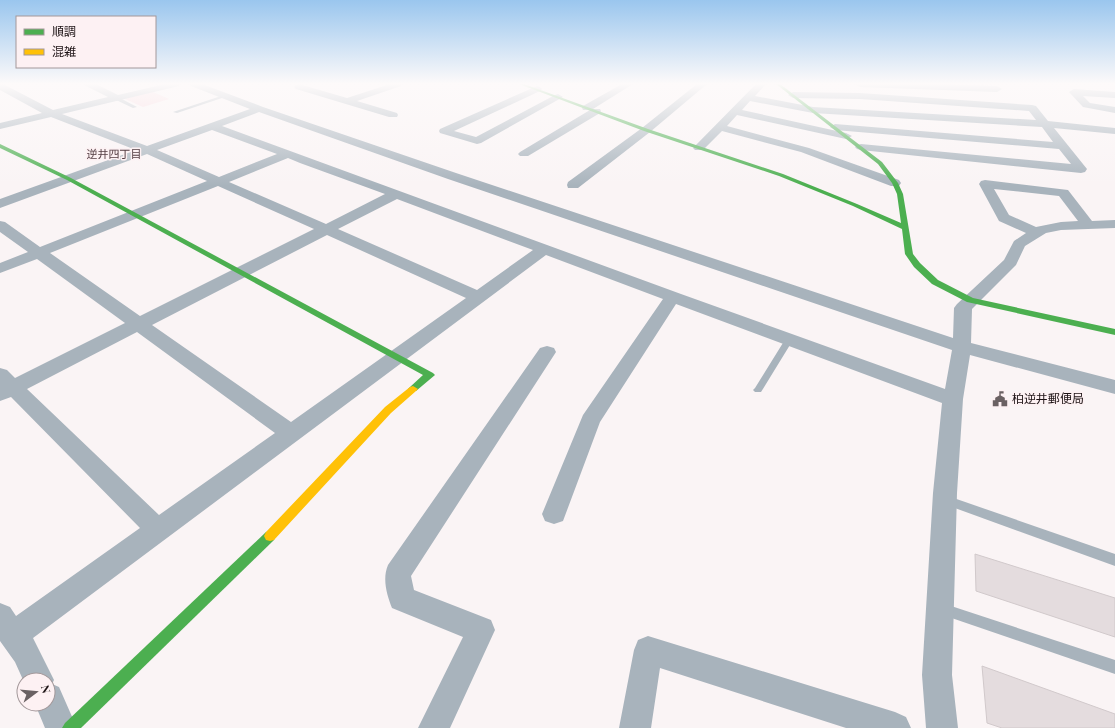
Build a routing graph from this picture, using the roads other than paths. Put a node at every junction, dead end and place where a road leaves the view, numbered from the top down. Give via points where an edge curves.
1 (35, 118) edge
2 (62, 118) edge
3 (234, 118) edge
4 (284, 118) edge
5 (476, 118) edge
6 (515, 118) edge
7 (580, 118) edge
8 (614, 118) edge
9 (661, 118) edge
10 (727, 118) edge
11 (765, 118) edge
12 (823, 118) edge
13 (946, 118) edge
14 (1041, 118) edge
15 (1046, 124) junction
16 (0, 126) edge
17 (212, 126) junction
18 (834, 126) junction
19 (719, 127) junction
20 (646, 130) junction
21 (1115, 131) edge
22 (848, 137) junction
23 (0, 146) edge
24 (1063, 146) junction
25 (861, 147) junction
26 (699, 148) junction
27 (147, 150) junction
28 (288, 154) junction
29 (524, 154) dead end
30 (68, 179) junction
31 (218, 182) junction
32 (895, 184) junction
33 (573, 185) dead end
34 (396, 194) junction
35 (0, 204) edge
36 (134, 215) junction
37 (1087, 224) junction
38 (1115, 224) edge
39 (0, 226) edge
40 (906, 228) junction
41 (326, 229) junction
42 (1037, 233) junction
43 (546, 249) junction
44 (38, 253) junction
45 (0, 268) edge
46 (240, 273) junction
47 (674, 296) junction
48 (479, 297) junction
49 (970, 300) junction
50 (138, 324) junction
51 (1115, 332) edge
52 (789, 340) junction
53 (962, 347) junction
54 (547, 352) dead end
55 (396, 358) junction
56 (4, 386) edge
57 (1115, 387) edge
58 (758, 390) dead end
59 (953, 399) junction
60 (291, 433) junction
61 (946, 500) junction
62 (554, 514) dead end
63 (158, 530) junction
64 (1115, 560) edge
65 (941, 608) junction
66 (6, 626) edge
67 (1115, 667) edge
68 (35, 672) edge
69 (54, 712) edge
70 (61, 728) edge
71 (70, 728) edge
72 (434, 728) edge
73 (635, 728) edge
74 (895, 728) edge
75 (942, 728) edge

1 - 16 street
2 - 27 street
3 - 17 street
4 - 53 street
5 - 6 street via 444,131 477,141
7 - 29 street
8 - 20 street
9 - 20 street
10 - 19 street
11 - 22 street
12 - 18 street
13 - 15 street
14 - 15 street
15 - 21 street
15 - 24 street
17 - 27 street
17 - 28 street
18 - 22 street
18 - 24 street
19 - 26 street
19 - 32 street via 805,150
20 - 26 street
20 - 33 street
22 - 25 street
23 - 30 street
24 - 25 street via 1081,169
25 - 32 street via 880,163
26 - 40 street via 794,180
27 - 30 street
27 - 31 street
28 - 31 street
28 - 34 street
30 - 35 street
30 - 36 street
31 - 36 street
31 - 41 street
32 - 40 street via 900,194
34 - 41 street
34 - 43 street
36 - 44 street
36 - 46 street
37 - 38 street
37 - 42 street via 1061,226
37 - 42 street via 1063,193 985,184 1004,218
39 - 44 street
40 - 49 street via 909,254 917,265 935,282
41 - 46 street
41 - 48 street
42 - 49 street via 1019,244 1011,262
43 - 47 street
43 - 48 street
44 - 45 street
44 - 50 street
46 - 50 street
46 - 55 street
47 - 52 street
47 - 62 street via 590,420
48 - 55 street
49 - 51 street
49 - 53 street via 963,308
50 - 56 street
50 - 60 street
52 - 58 lane
52 - 59 street
53 - 57 street
53 - 59 street
54 - 72 street via 397,574 402,599 481,630
55 - 60 street
55 - 71 street via 430,375 388,410 286,520
56 - 63 street
59 - 61 street
60 - 63 street
61 - 64 lane
61 - 65 street
63 - 66 street
65 - 67 lane
65 - 75 street via 937,675
66 - 68 street via 25,652
69 - 70 street
73 - 74 street via 648,650

